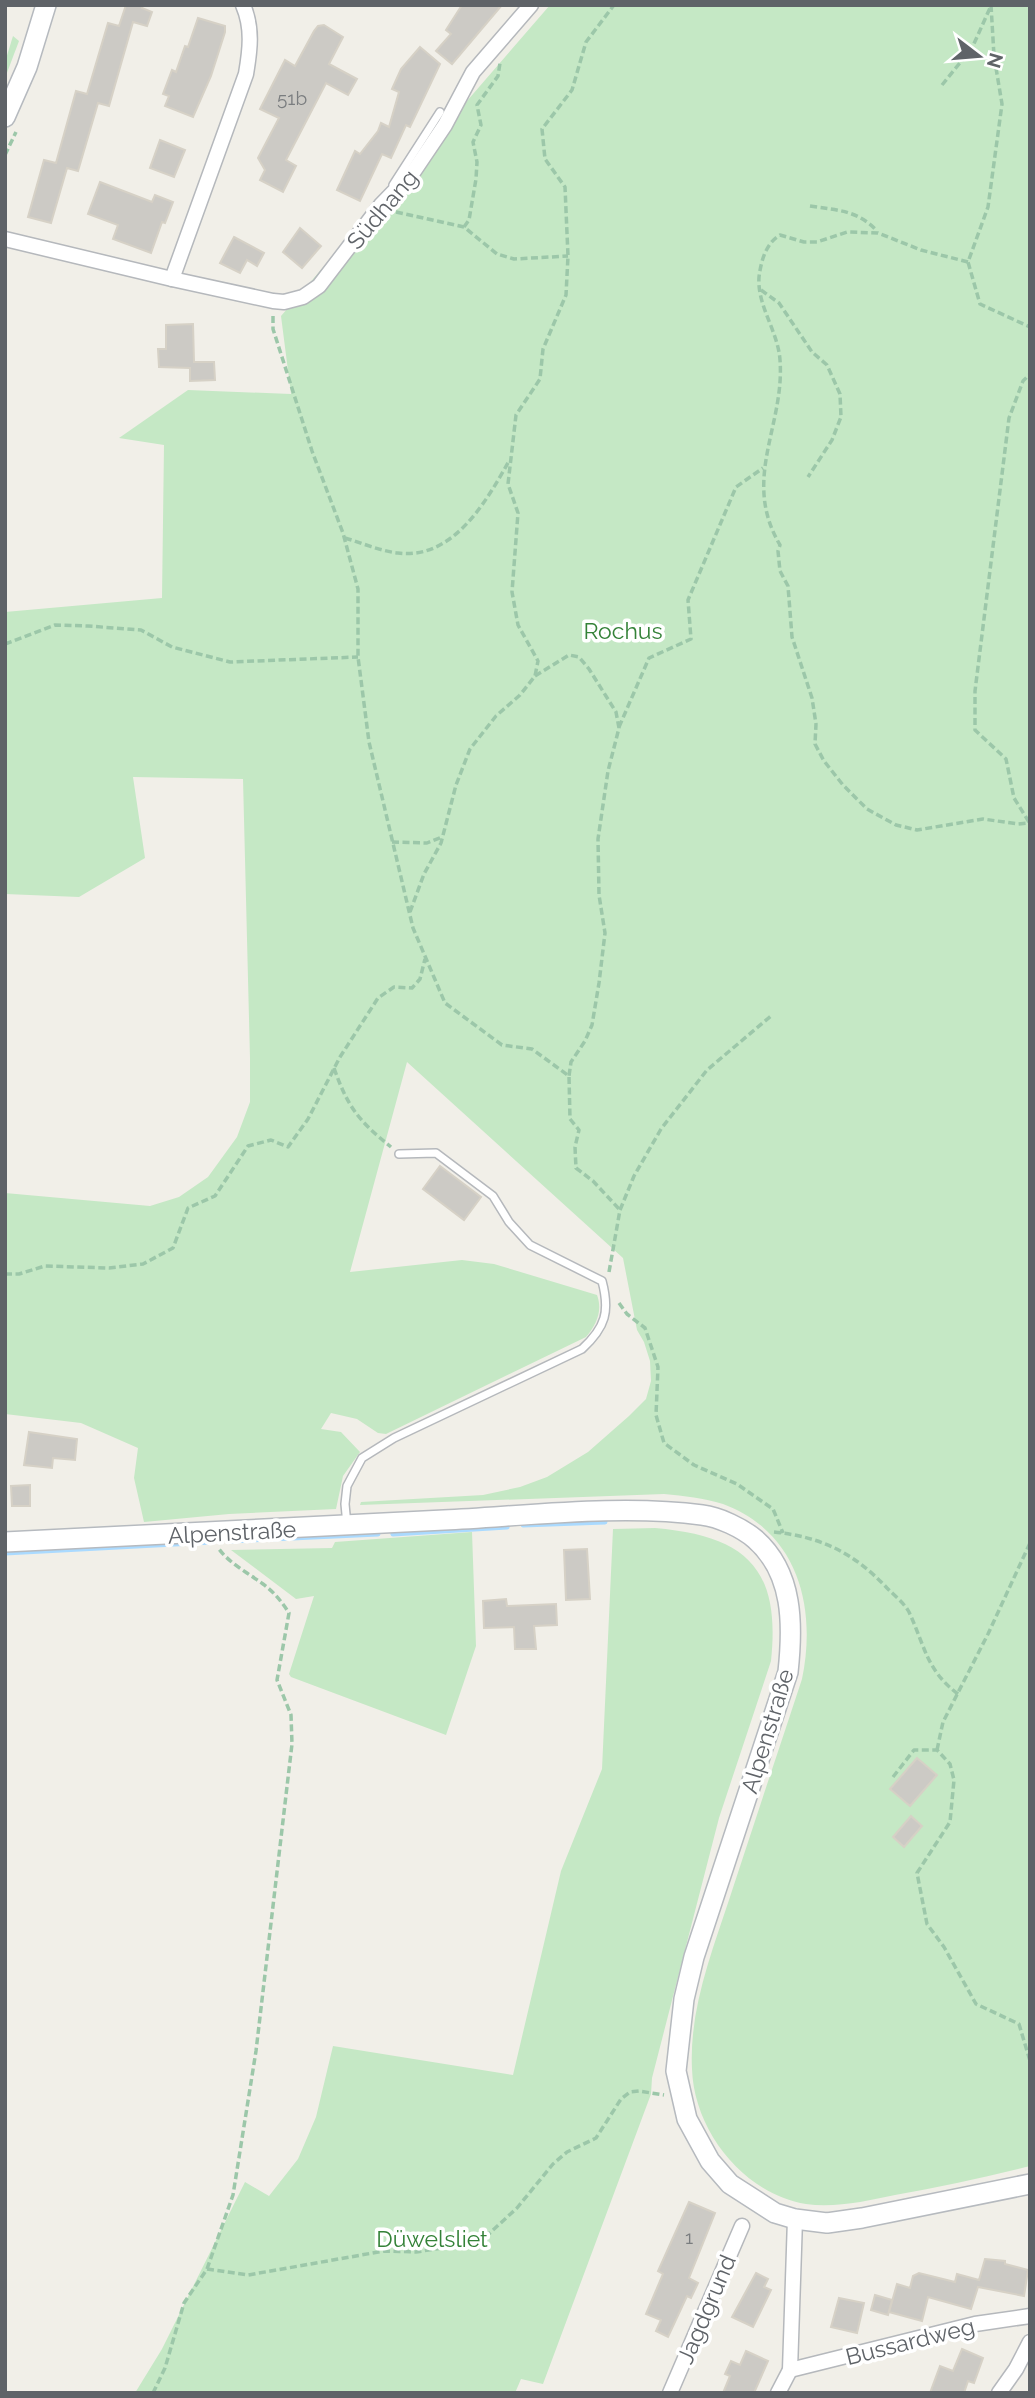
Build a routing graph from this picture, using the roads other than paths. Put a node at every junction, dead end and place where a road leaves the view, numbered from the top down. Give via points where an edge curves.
1 (46, 5) edge
2 (243, 5) edge
3 (531, 5) edge
4 (440, 112) dead end
5 (5, 117) edge
6 (381, 205) junction
7 (5, 239) edge
8 (172, 279) junction
9 (399, 1154) road end
10 (346, 1525) junction
11 (5, 1542) edge
12 (1030, 2183) edge
13 (795, 2219) junction
14 (742, 2226) dead end
15 (1030, 2316) edge
16 (1030, 2342) edge
17 (790, 2370) junction
18 (670, 2393) edge
19 (778, 2393) edge
20 (999, 2393) edge

1 - 5 street
2 - 8 street via 249,18 251,48 246,74
3 - 6 street, Südhang via 473,72 414,171
4 - 6 lane
6 - 8 street, Südhang via 319,286 303,297 273,301
7 - 8 street, Südhang
9 - 10 lane via 436,1153 494,1196 530,1245 602,1281 606,1314 593,1340 582,1349 394,1438 362,1458 348,1486
10 - 11 street, Alpenstraße
10 - 13 street, Alpenstraße via 632,1511 705,1515 755,1539 768,1555 781,1576 789,1605 788,1672 694,1957 680,2014 676,2071 687,2119 710,2161 752,2200
12 - 13 street, Alpenstraße via 862,2218 827,2223
13 - 17 street
14 - 18 street, Jagdgrund
15 - 17 street, Bussardweg via 975,2324
16 - 20 street
17 - 19 street

